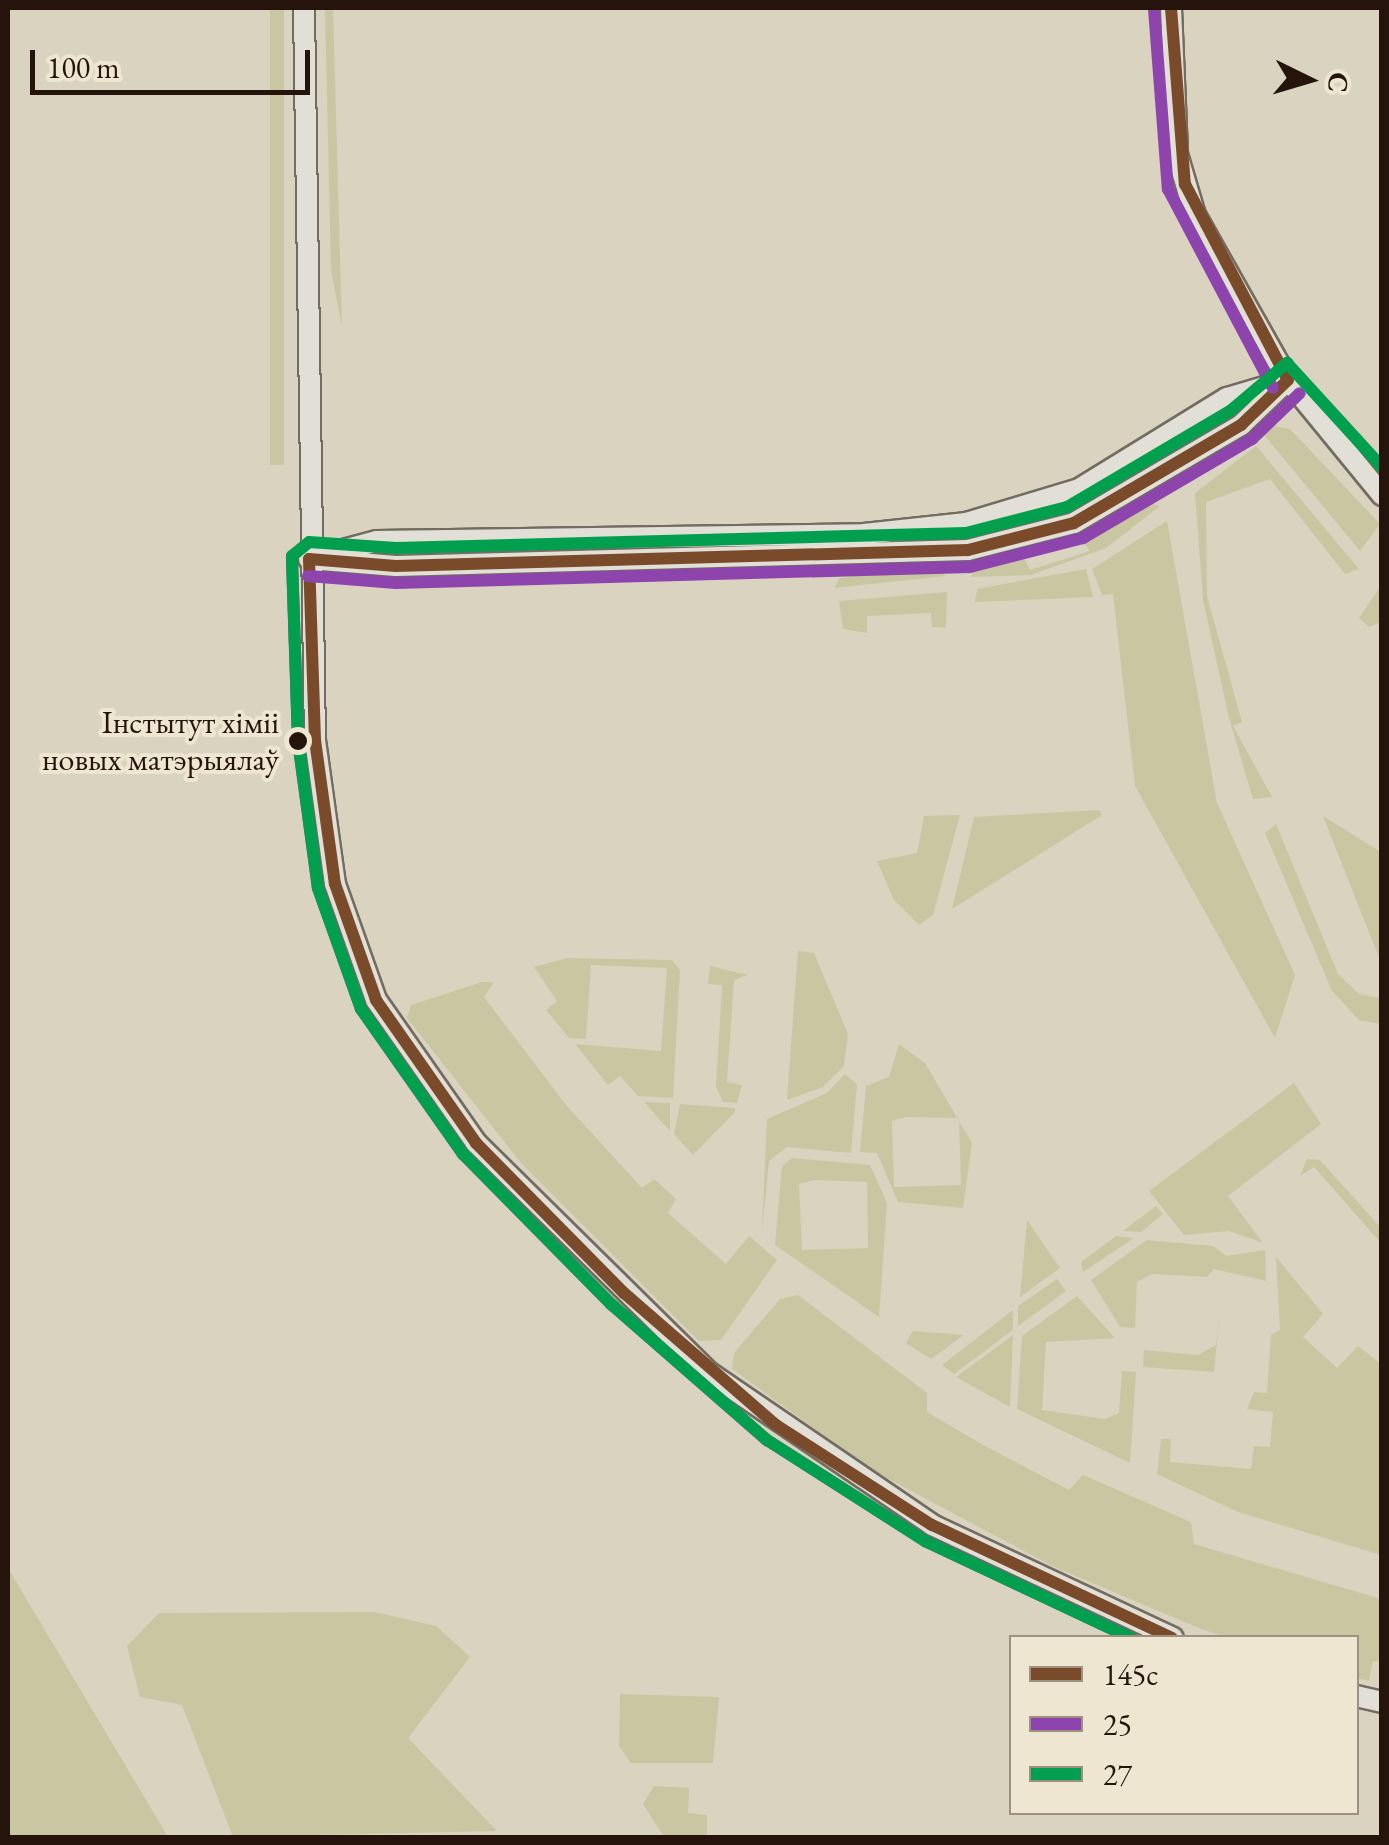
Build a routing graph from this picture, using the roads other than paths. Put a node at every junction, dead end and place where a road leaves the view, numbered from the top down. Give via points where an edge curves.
1 (304, 8) edge
2 (1171, 8) edge
3 (1288, 380) junction
4 (1382, 495) edge
5 (308, 559) junction
6 (1167, 1635) edge

1 - 5 main road
2 - 3 main road via 1185,184
3 - 4 main road
3 - 5 main road via 1226,398 1079,488 966,523 864,534 377,540
3 - 5 main road via 1242,425 1074,522 968,550 396,566
5 - 6 main road via 314,740 340,900 376,1000 476,1143 708,1372 792,1436 932,1525

